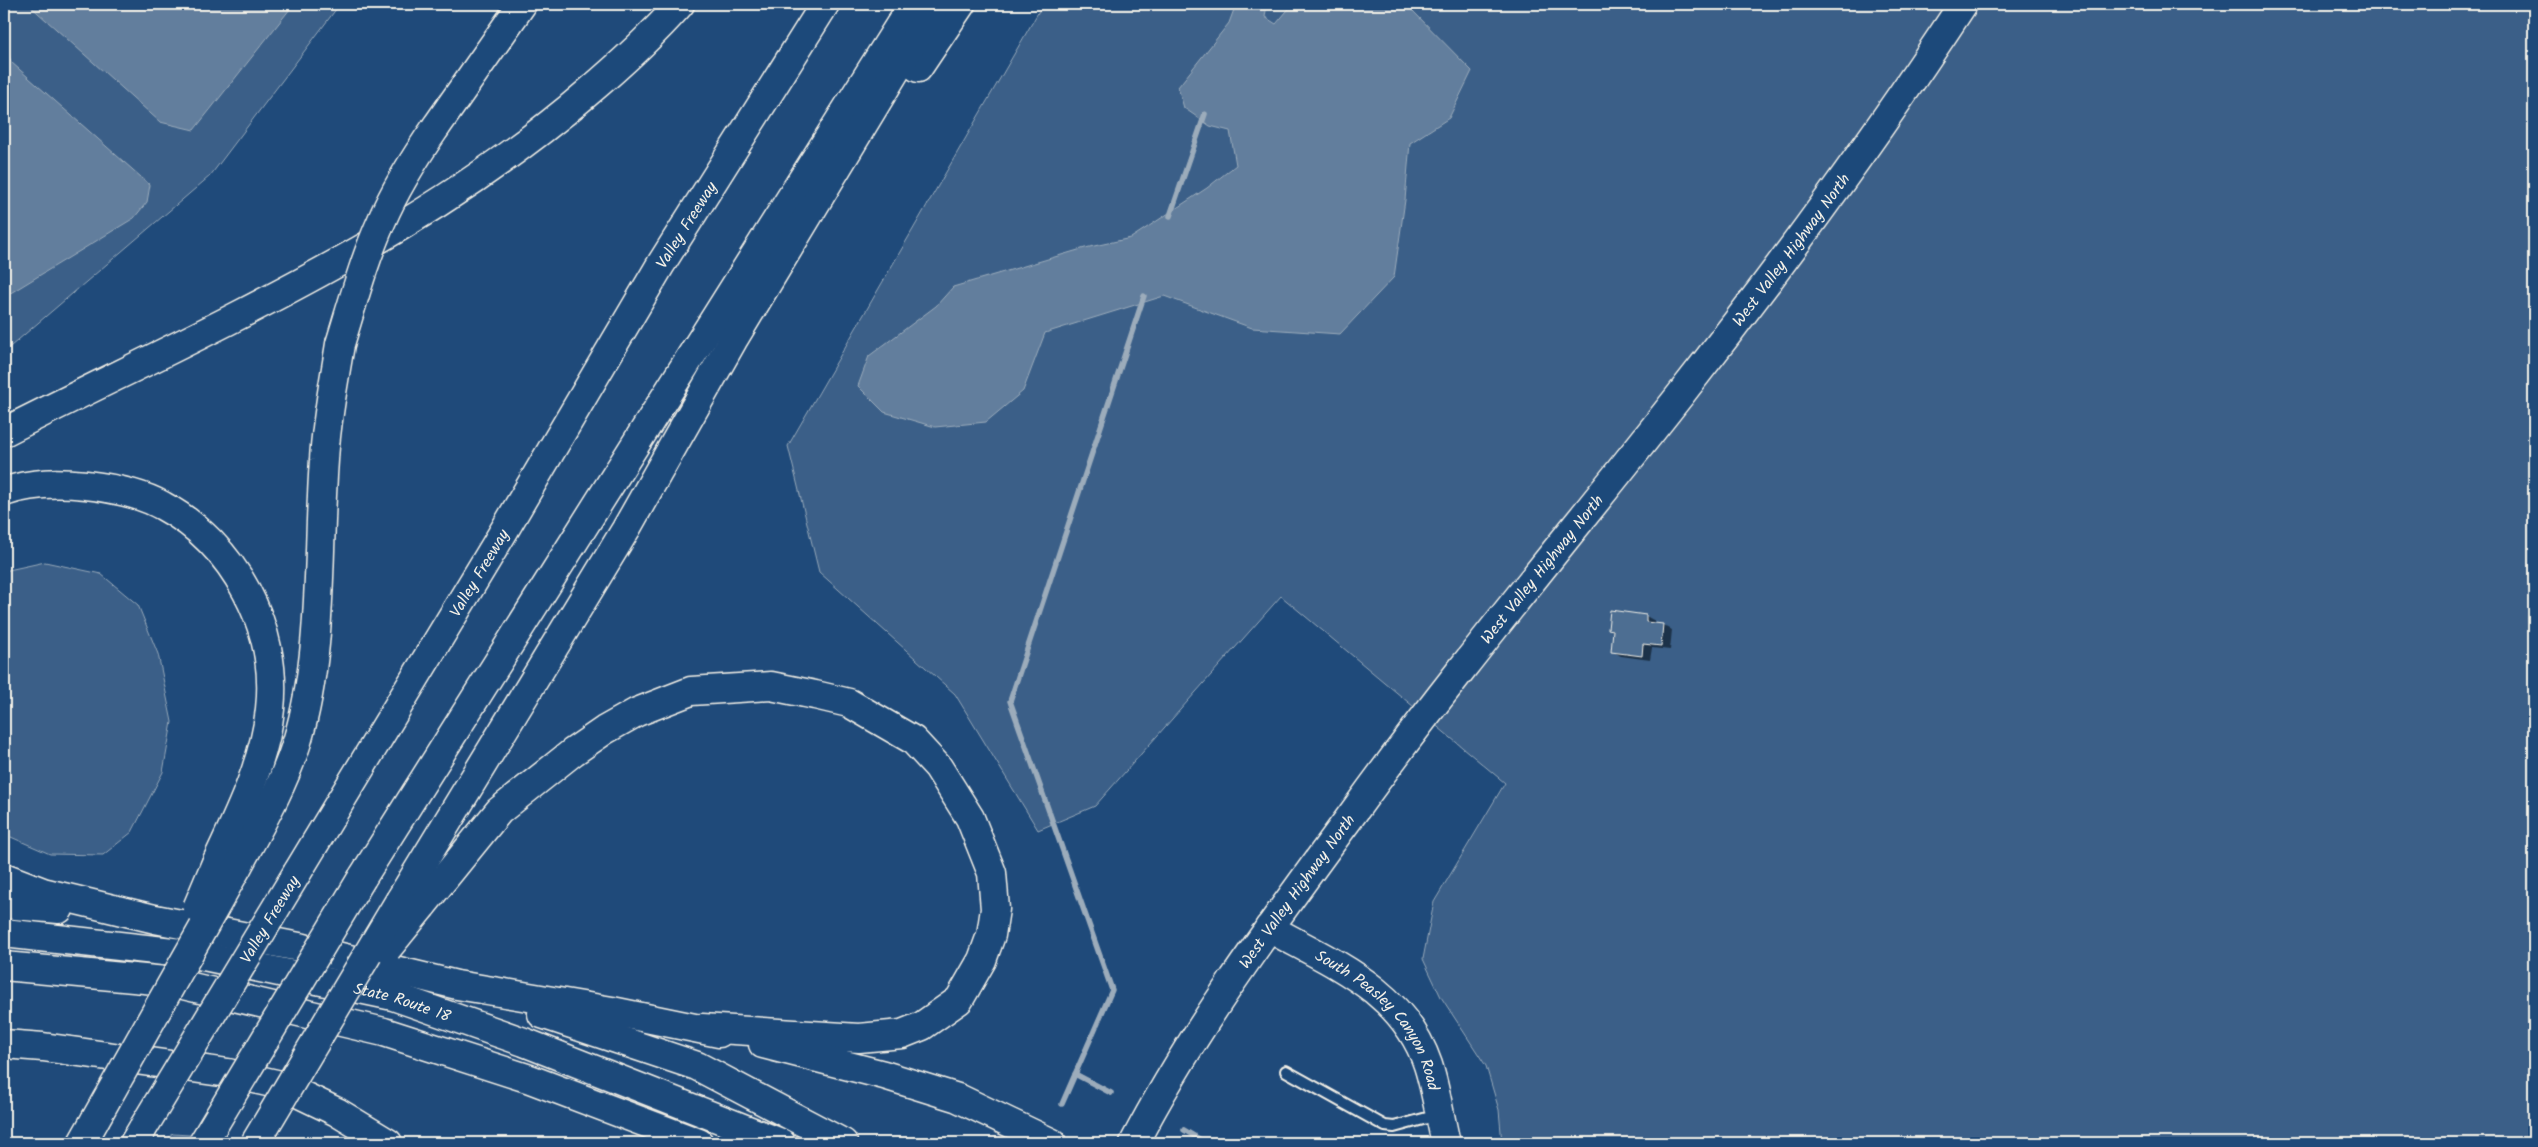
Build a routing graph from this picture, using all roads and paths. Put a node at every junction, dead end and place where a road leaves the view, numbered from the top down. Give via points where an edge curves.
1 (522, 4) edge
2 (680, 4) edge
3 (825, 4) edge
4 (913, 4) edge
5 (936, 4) edge
6 (961, 4) edge
7 (1963, 4) edge
8 (733, 340) junction
9 (4, 432) edge
10 (4, 492) edge
11 (227, 865) junction
12 (4, 877) edge
13 (411, 903) junction
14 (4, 904) edge
15 (155, 919) junction
16 (1269, 928) junction
17 (4, 933) edge
18 (4, 966) edge
19 (456, 985) junction
20 (702, 1028) junction
21 (4, 1044) edge
22 (1286, 1071) dead end
23 (1439, 1115) junction
24 (139, 1136) edge
25 (82, 1143) edge
26 (203, 1143) edge
27 (255, 1143) edge
28 (388, 1143) edge
29 (699, 1143) edge
30 (781, 1143) edge
31 (843, 1143) edge
32 (1052, 1143) edge
33 (1134, 1143) edge
34 (1446, 1143) edge

1 - 11 main road, bridge via 414,159 382,219 369,253 340,344 324,458 316,644 305,709 278,793
2 - 9 main road via 613,71 550,125 468,183 270,299
3 - 24 main road, Valley Freeway, bridge via 661,264 490,555
4 - 26 main road, bridge via 362,878
5 - 8 main road
6 - 8 main road
7 - 16 main road, West Valley Highway North via 1891,114 1683,392 1427,712
8 - 13 main road
10 - 11 main road via 63,482 138,496 184,519 206,537 240,579 254,605 267,645 270,709
11 - 25 main road, bridge via 153,1013
12 - 15 main road via 43,892
13 - 20 main road via 499,811 543,775 605,730 637,712 691,691 771,686 815,695 849,703 913,740 938,768 970,818 992,873 996,909 991,935 982,960 959,1000 922,1026 902,1034 859,1038
13 - 27 main road, bridge via 324,1025
14 - 15 main road
15 - 19 main road via 304,948
16 - 23 main road, South Peasley Canyon Road via 1363,980 1402,1015 1428,1066
16 - 33 main road, West Valley Highway North via 1186,1052
17 - 30 main road, State Route 18 via 199,955 392,996 524,1042
18 - 29 main road via 166,981 384,1032 530,1079
19 - 20 main road
19 - 31 main road via 697,1066
20 - 32 main road via 884,1075 958,1098
21 - 28 main road via 228,1073 281,1085 337,1112
22 - 23 lane via 1385,1126 1394,1128
23 - 34 main road, South Peasley Canyon Road

